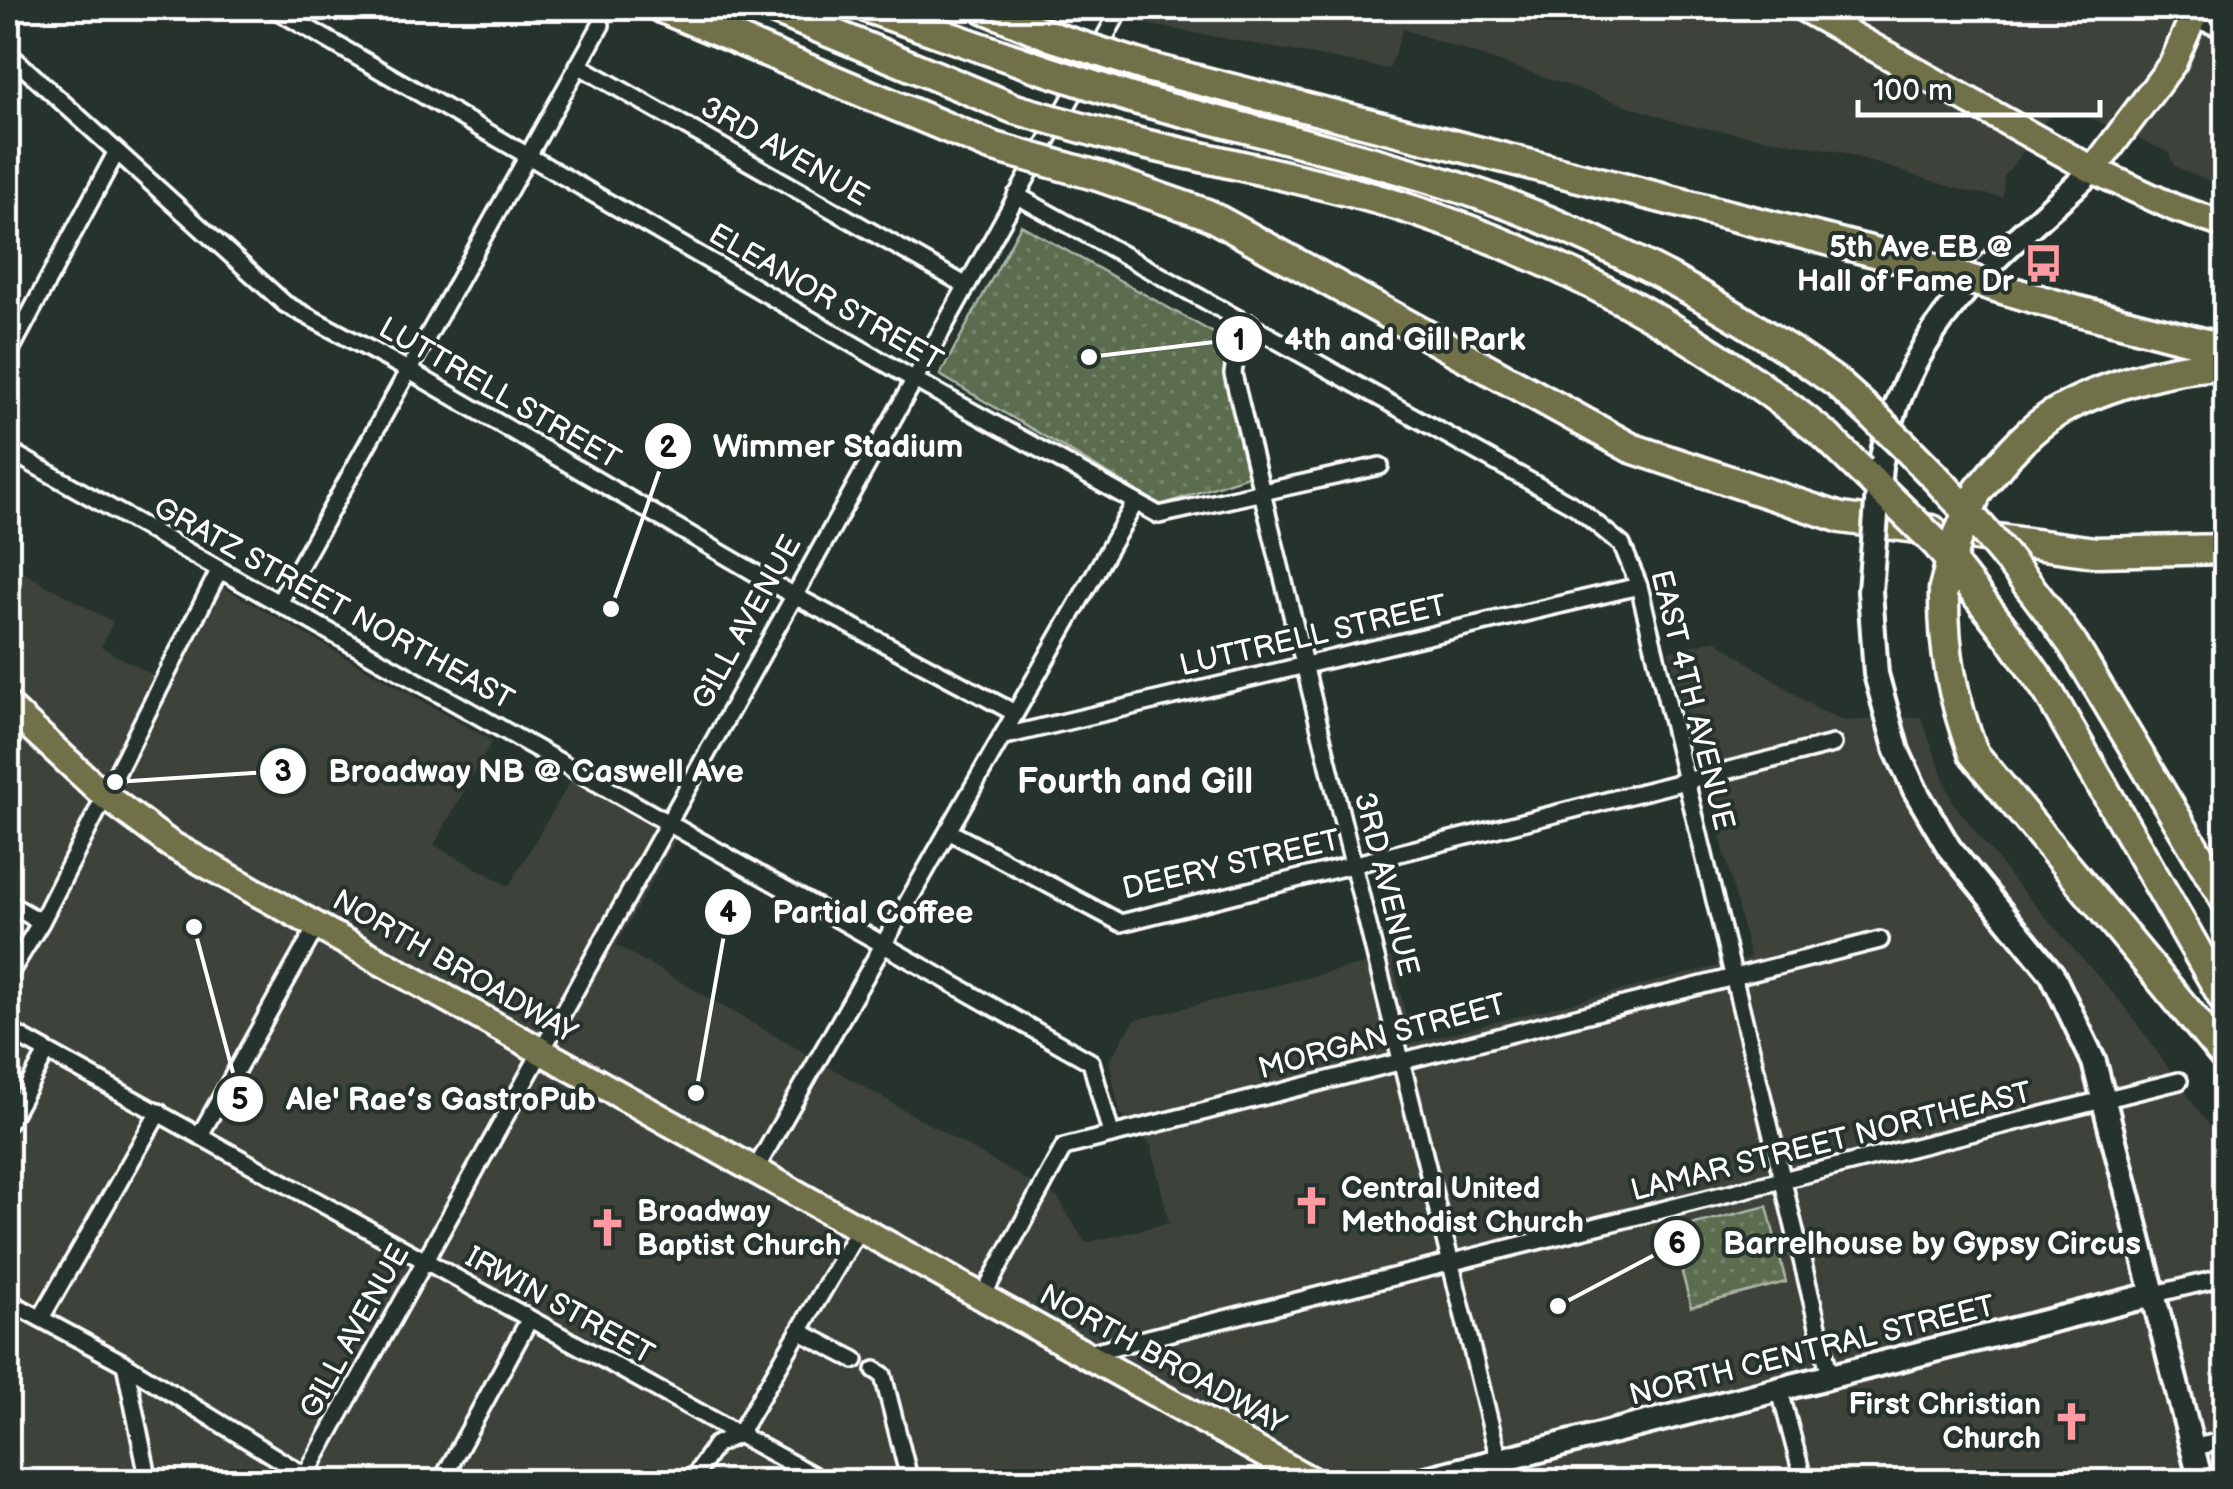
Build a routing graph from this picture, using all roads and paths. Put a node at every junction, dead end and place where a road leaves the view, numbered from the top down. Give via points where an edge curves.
1 (273, 8) edge
2 (662, 8) edge
3 (771, 8) edge
4 (868, 8) edge
5 (906, 8) edge
6 (984, 8) edge
7 (1121, 8) edge
8 (1803, 8) edge
9 (2195, 13) edge
10 (601, 25) dead end
11 (2226, 30) edge
12 (8, 52) edge
13 (992, 52) junction
14 (578, 65) junction
15 (116, 153) junction
16 (528, 159) junction
17 (2093, 170) junction
18 (1016, 194) junction
19 (2226, 225) edge
20 (965, 284) junction
21 (1250, 323) junction
22 (2226, 348) edge
23 (8, 355) edge
24 (2226, 366) edge
25 (408, 370) junction
26 (913, 379) junction
27 (8, 450) edge
28 (1380, 466) dead end
29 (1264, 493) junction
30 (1135, 504) junction
31 (2226, 549) edge
32 (220, 571) junction
33 (1638, 586) junction
34 (793, 594) junction
35 (279, 603) junction
36 (1306, 664) junction
37 (8, 706) edge
38 (1015, 713) junction
39 (1001, 738) junction
40 (1833, 744) dead end
41 (1687, 781) junction
42 (104, 795) junction
43 (666, 824) junction
44 (948, 831) junction
45 (1354, 864) junction
46 (2226, 902) edge
47 (8, 904) edge
48 (41, 922) junction
49 (318, 924) junction
50 (1880, 940) dead end
51 (882, 946) junction
52 (1732, 974) junction
53 (8, 976) edge
54 (2226, 1002) edge
55 (8, 1030) edge
56 (540, 1053) junction
57 (46, 1054) junction
58 (2226, 1058) edge
59 (1402, 1060) junction
60 (2178, 1081) dead end
61 (2106, 1101) junction
62 (159, 1112) junction
63 (8, 1123) edge
64 (1111, 1134) junction
65 (200, 1135) junction
66 (755, 1170) junction
67 (1782, 1183) junction
68 (858, 1228) junction
69 (424, 1262) junction
70 (1451, 1262) junction
71 (2226, 1277) edge
72 (2155, 1294) junction
73 (982, 1297) junction
74 (8, 1301) edge
75 (42, 1318) junction
76 (529, 1320) junction
77 (800, 1331) junction
78 (1088, 1353) junction
79 (855, 1360) dead end
80 (125, 1364) junction
81 (875, 1370) dead end
82 (1830, 1376) junction
83 (1780, 1390) junction
84 (739, 1434) junction
85 (2226, 1440) edge
86 (2191, 1448) junction
87 (1499, 1460) junction
88 (310, 1478) edge
89 (2197, 1481) edge
90 (149, 1482) edge
91 (286, 1482) edge
92 (440, 1482) edge
93 (692, 1482) edge
94 (825, 1482) edge
95 (910, 1482) edge
96 (1314, 1482) edge
97 (1414, 1482) edge
98 (1804, 1482) edge

1 - 16 street, ELEANOR STREET
2 - 31 highway, bridge via 991,146 1207,214 1630,448 1841,518 2096,552
3 - 54 highway, bridge via 1015,108 1388,203 1604,288 1690,336 1826,436 1937,544 2048,693
4 - 13 highway
5 - 13 highway
6 - 22 highway, bridge via 1150,68 1894,256
7 - 18 street, GILL AVENUE
8 - 17 main road
9 - 11 street
9 - 17 main road via 2173,63
10 - 14 street
12 - 15 street, LUTTRELL STREET
13 - 46 highway, bridge via 1131,98 1435,180 1666,274 1759,328 1837,383 1950,487 2026,578
14 - 16 street
14 - 20 street, 3RD AVENUE
15 - 23 street
15 - 25 street, LUTTRELL STREET via 285,304
16 - 25 street
16 - 26 street, ELEANOR STREET
17 - 19 main road
17 - 61 main road, bridge via 1987,266 1934,326 1896,399 1880,466 1870,591 1876,674 1903,764 1950,848 2052,974 2078,1022
18 - 20 street, GILL AVENUE
18 - 21 street, EAST 4TH AVENUE
20 - 26 street, GILL AVENUE
21 - 29 street, 3RD AVENUE via 1233,374
21 - 33 street, EAST 4TH AVENUE via 1596,520 1622,545
24 - 58 highway, bridge via 2148,376 2049,417 1978,492 1944,589 1944,650 1973,753
25 - 34 street, LUTTRELL STREET
25 - 35 street
26 - 30 street, ELEANOR STREET
26 - 34 street, GILL AVENUE
27 - 32 street, GRATZ STREET NORTHEAST
28 - 29 street, ELEANOR STREET
29 - 30 street, ELEANOR STREET via 1159,515
29 - 36 street, 3RD AVENUE
30 - 38 street
32 - 35 street, GRATZ STREET NORTHEAST
32 - 42 street
33 - 36 street, LUTTRELL STREET
33 - 41 street, EAST 4TH AVENUE
34 - 38 street, LUTTRELL STREET
34 - 43 street, GILL AVENUE
35 - 43 street, GRATZ STREET NORTHEAST
36 - 39 street, LUTTRELL STREET
36 - 45 street, 3RD AVENUE
37 - 42 main road, NORTH BROADWAY
38 - 39 street
39 - 44 street
40 - 41 street, DEERY STREET
41 - 45 street, DEERY STREET
41 - 52 street, EAST 4TH AVENUE
42 - 48 street
42 - 49 main road, NORTH BROADWAY via 170,844
43 - 51 street, GRATZ STREET NORTHEAST
43 - 56 street, GILL AVENUE
44 - 45 street, DEERY STREET via 1121,922
44 - 51 street
45 - 59 street, 3RD AVENUE
47 - 48 street
48 - 53 street
49 - 56 main road, NORTH BROADWAY
49 - 65 street
50 - 52 street, MORGAN STREET
51 - 64 street, GRATZ STREET NORTHEAST via 1091,1062
51 - 66 street
52 - 59 street, MORGAN STREET
52 - 67 street, EAST 4TH AVENUE
55 - 57 street, IRWIN STREET
56 - 66 main road, NORTH BROADWAY
56 - 69 street, GILL AVENUE
57 - 62 street, IRWIN STREET
57 - 63 street
59 - 64 street, MORGAN STREET
59 - 70 street, 3RD AVENUE
60 - 61 street, LAMAR STREET NORTHEAST
61 - 67 street, LAMAR STREET NORTHEAST
61 - 72 main road
62 - 65 street, IRWIN STREET
62 - 75 street
64 - 73 street, MORGAN STREET via 1064,1147
65 - 69 street, IRWIN STREET
66 - 68 main road, NORTH BROADWAY
67 - 70 street, LAMAR STREET NORTHEAST
67 - 82 street, EAST 4TH AVENUE
68 - 73 main road, NORTH BROADWAY
68 - 77 street
69 - 76 street, IRWIN STREET
69 - 88 street, GILL AVENUE
70 - 78 street, LAMAR STREET NORTHEAST
70 - 87 street, 3RD AVENUE
71 - 72 street, NORTH CENTRAL STREET
72 - 82 main road, NORTH CENTRAL STREET
72 - 86 main road
73 - 78 main road, NORTH BROADWAY
74 - 75 street
75 - 80 street
76 - 84 street, IRWIN STREET
76 - 92 street
77 - 79 street
77 - 84 street
78 - 96 main road, NORTH BROADWAY
80 - 88 street
80 - 90 street
81 - 95 street via 883,1375
82 - 83 main road, NORTH CENTRAL STREET
83 - 87 main road, NORTH CENTRAL STREET
83 - 98 street
84 - 93 street via 715,1445
84 - 94 street, IRWIN STREET
85 - 86 street
86 - 89 main road
87 - 97 main road, NORTH CENTRAL STREET
88 - 91 street

